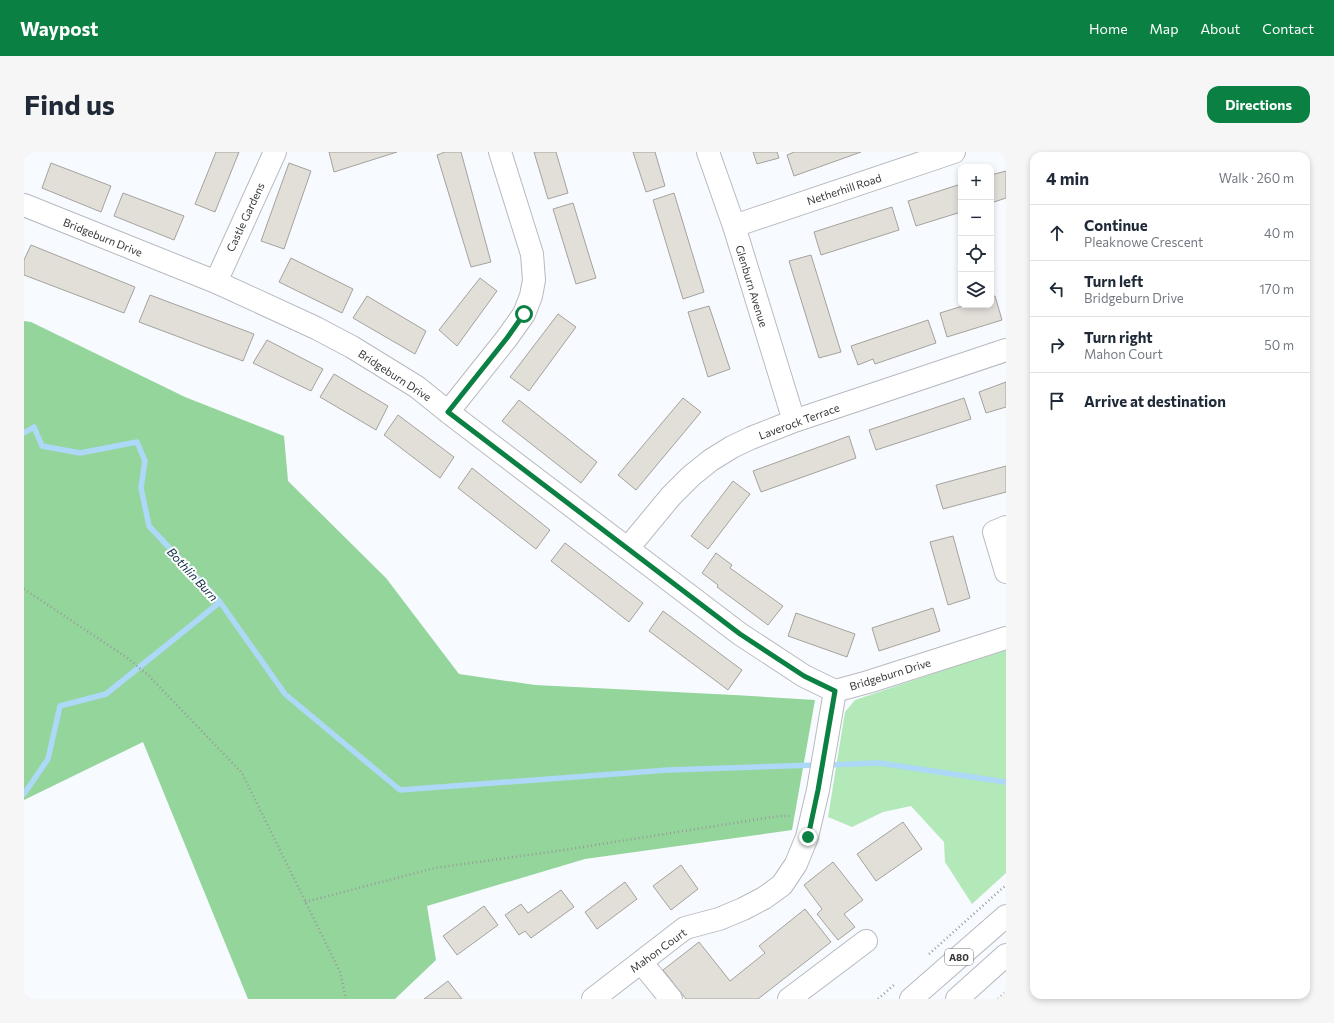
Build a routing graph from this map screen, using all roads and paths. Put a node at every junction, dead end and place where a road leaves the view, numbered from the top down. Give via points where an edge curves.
1 (275, 152) edge
2 (500, 152) edge
3 (708, 152) edge
4 (954, 152) edge
5 (24, 205) edge
6 (734, 226) junction
7 (216, 282) junction
8 (1006, 350) edge
9 (448, 412) junction
10 (794, 421) junction
11 (1000, 529) edge
12 (628, 548) junction
13 (1006, 572) edge
14 (24, 589) edge
15 (1006, 638) edge
16 (835, 691) junction
17 (812, 815) junction
18 (1006, 885) edge
19 (305, 902) junction
20 (1004, 921) edge
21 (866, 941) dead end
22 (1006, 955) edge
23 (925, 958) dead end
24 (641, 962) junction
25 (896, 983) dead end
26 (1006, 992) edge
27 (345, 999) edge
28 (593, 999) edge
29 (671, 999) edge
30 (789, 999) edge
31 (878, 999) edge
32 (911, 999) edge
33 (957, 999) edge
34 (998, 999) edge

1 - 7 street, Castle Gardens
2 - 9 street via 532,254 534,280 531,296 524,314 507,338
3 - 6 street, Glenburn Avenue
4 - 6 street, Netherhill Road
5 - 7 street, Bridgeburn Drive
6 - 10 street, Glenburn Avenue
7 - 9 street, Bridgeburn Drive via 352,347 417,387
8 - 10 street, Laverock Terrace
9 - 12 street, Bridgeburn Drive
10 - 12 street, Laverock Terrace via 751,438 711,460 671,496
11 - 13 street
12 - 16 street, Bridgeburn Drive via 740,634 804,676
14 - 19 path via 126,657 148,675 242,773
15 - 16 street, Bridgeburn Drive
16 - 17 street, Mahon Court
17 - 19 path via 779,816 436,868
17 - 24 street, Mahon Court via 808,837 796,864 782,885 743,909 719,919 685,928
18 - 23 path
19 - 27 path via 340,972
20 - 32 street, A80
21 - 30 street
22 - 33 street, A80
24 - 28 street, Mahon Court
24 - 29 street
25 - 31 path
26 - 34 path

